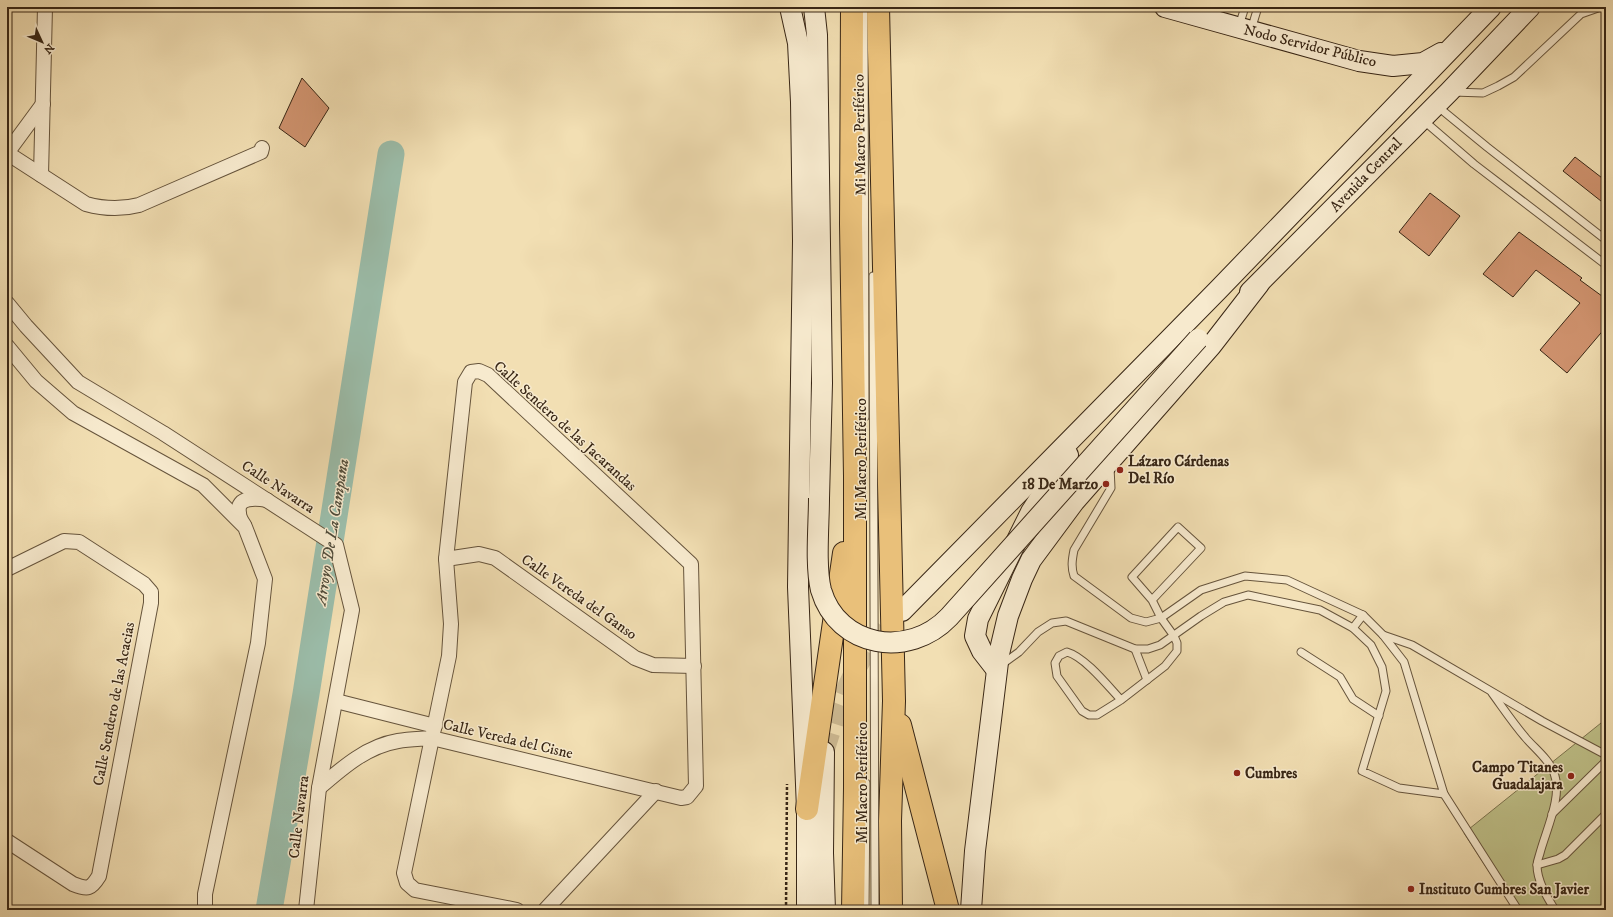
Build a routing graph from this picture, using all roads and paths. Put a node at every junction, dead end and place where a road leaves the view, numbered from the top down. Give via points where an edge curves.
1 (45, 7) edge
2 (790, 7) edge
3 (814, 7) edge
4 (852, 7) edge
5 (864, 7) edge
6 (871, 7) edge
7 (878, 7) edge
8 (1165, 7) edge
9 (1245, 7) edge
10 (1258, 7) edge
11 (1491, 7) edge
12 (1530, 7) edge
13 (1601, 7) edge
14 (1245, 29) junction
15 (1453, 46) junction
16 (1442, 98) junction
17 (872, 99) dead end
18 (43, 104) junction
19 (1421, 119) junction
20 (262, 148) dead end
21 (7, 153) edge
22 (41, 175) junction
23 (1606, 240) edge
24 (873, 264) dead end
25 (1606, 265) edge
26 (1259, 284) junction
27 (7, 303) edge
28 (7, 346) edge
29 (1090, 419) junction
30 (865, 427) dead end
31 (1110, 460) junction
32 (855, 476) junction
33 (268, 500) junction
34 (245, 527) junction
35 (446, 559) junction
36 (7, 569) edge
37 (1152, 600) junction
38 (902, 611) dead end
39 (1363, 615) junction
40 (1161, 618) junction
41 (866, 626) dead end
42 (1353, 628) junction
43 (1382, 635) junction
44 (1174, 636) junction
45 (1135, 649) junction
46 (866, 650) dead end
47 (1301, 652) dead end
48 (694, 666) junction
49 (996, 669) junction
50 (1147, 680) junction
51 (1489, 689) junction
52 (1121, 700) junction
53 (336, 701) junction
54 (894, 701) junction
55 (1379, 716) junction
56 (433, 732) junction
57 (824, 752) tunnel mouth
58 (1606, 755) edge
59 (1606, 761) edge
60 (866, 776) dead end
61 (696, 786) joint
62 (319, 788) junction
63 (656, 791) junction
64 (1444, 794) junction
65 (807, 809) junction
66 (1552, 814) junction
67 (1606, 814) edge
68 (7, 841) edge
69 (1537, 865) junction
70 (205, 910) edge
71 (306, 910) edge
72 (517, 910) edge
73 (545, 910) edge
74 (807, 910) edge
75 (825, 910) edge
76 (853, 910) edge
77 (865, 910) edge
78 (875, 910) edge
79 (891, 910) edge
80 (948, 910) edge
81 (972, 910) edge
82 (1518, 910) edge
83 (1555, 910) edge

1 - 18 street
2 - 65 main road via 798,43 801,102 803,241 798,587
3 - 26 main road, Avenida Central, bridge via 817,35 822,382 819,578 824,598 849,629 876,642 891,643 915,640 941,625 1198,339
4 - 32 highway via 851,224
5 - 30 lane, Mi Macro Periférico
6 - 17 lane, Mi Macro Periférico
7 - 54 highway
8 - 14 main road, Nodo Servidor Público
9 - 14 lane
10 - 14 lane
11 - 15 main road, Avenida Central
12 - 16 main road, Avenida Central
13 - 16 lane via 1581,14 1514,77 1483,93
14 - 15 main road, Nodo Servidor Público via 1359,62 1393,66 1423,63
15 - 29 main road, Avenida Central
16 - 19 main road, Avenida Central
16 - 23 lane via 1487,147
18 - 21 street
18 - 22 street
19 - 25 lane via 1474,164
19 - 26 main road, Avenida Central
20 - 22 street via 261,152 139,205 124,208 86,204
21 - 22 street
24 - 78 lane, Mi Macro Periférico
26 - 31 main road via 1211,346
27 - 33 street, Calle Navarra via 78,382
28 - 34 street via 36,380 73,413 203,484
29 - 38 main road
29 - 49 main road via 1031,512 978,619 975,636 982,651
31 - 40 lane via 1111,488 1074,550 1074,576 1131,618 1146,622
31 - 49 main road via 1060,519 1030,560 1002,635
32 - 65 highway
32 - 76 highway
33 - 34 street via 245,500 240,506 239,513
33 - 53 street, Calle Navarra via 336,545 352,610
34 - 70 street via 265,579 258,643 205,894
35 - 48 street, Calle Vereda del Ganso via 479,554 495,558 635,658 653,665
35 - 48 street, Calle Sendero de las Jacarandas via 465,382 471,372 479,370 488,374 691,564
35 - 56 street, Calle Sendero de las Jacarandas via 451,624 449,656
36 - 68 street, Calle Sendero de las Acacias via 64,542 79,542 144,584 150,592 151,603 99,876 94,885 82,888 73,884
37 - 37 lane via 1132,577 1178,527 1201,548
37 - 40 lane
39 - 40 lane via 1286,580 1245,576 1201,590
39 - 42 lane
39 - 43 lane
40 - 44 lane
41 - 46 lane
42 - 44 lane via 1320,610 1248,595 1224,602
42 - 55 lane via 1371,645 1382,667 1386,691
43 - 51 lane via 1412,644
43 - 64 lane via 1404,662
44 - 45 lane via 1148,649
44 - 50 lane via 1177,651 1165,666
45 - 49 lane via 1066,621 1052,623
45 - 50 lane
47 - 55 lane via 1340,676 1353,699
48 - 61 street, Calle Sendero de las Jacarandas
49 - 81 main road
50 - 52 lane
51 - 58 lane
51 - 66 lane via 1555,773 1557,792
52 - 52 lane via 1074,654 1067,652 1059,656 1055,663 1057,676 1082,711 1088,715 1097,715
53 - 56 street, Calle Vereda del Cisne
53 - 62 street, Calle Navarra
54 - 79 highway via 890,821
54 - 80 highway
55 - 64 lane via 1362,771 1399,788
56 - 62 street, Calle Vereda del Cisne via 373,748 339,770
56 - 63 street, Calle Vereda del Cisne
56 - 72 street, Calle Sendero de las Jacarandas via 404,873 407,883 415,890
57 - 75 main road
59 - 66 lane
60 - 77 lane, Mi Macro Periférico
61 - 63 street, Calle Vereda del Cisne via 687,797 680,798
62 - 71 street, Calle Navarra
63 - 73 street
64 - 82 lane
65 - 74 main road
66 - 69 lane
67 - 69 lane via 1565,855
69 - 83 lane via 1539,879

